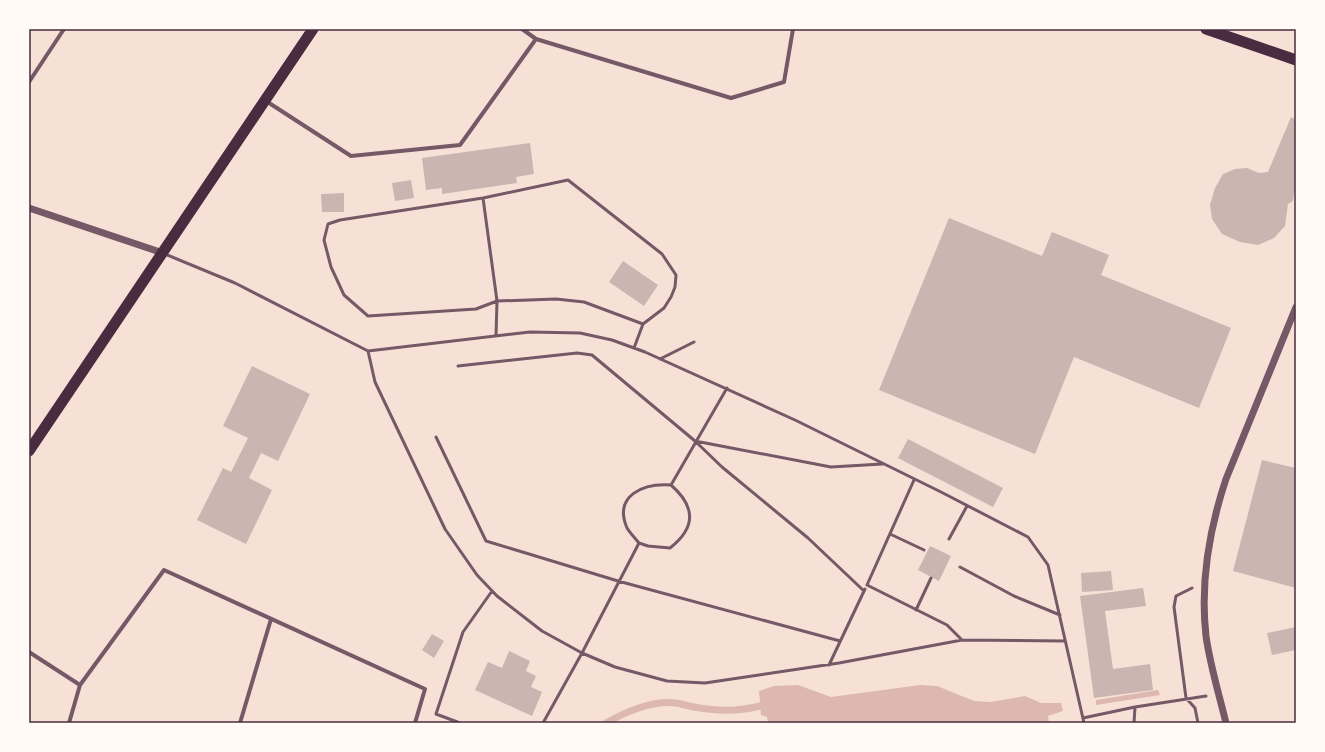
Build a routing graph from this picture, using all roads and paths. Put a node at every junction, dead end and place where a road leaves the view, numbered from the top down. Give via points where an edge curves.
1 (64, 29) edge
2 (313, 29) edge
3 (522, 29) edge
4 (793, 29) edge
5 (1206, 29) edge
6 (536, 39) junction
7 (1296, 60) edge
8 (29, 82) edge
9 (264, 100) junction
10 (482, 198) junction
11 (29, 208) edge
12 (163, 253) junction
13 (498, 301) junction
14 (1296, 307) edge
15 (643, 324) junction
16 (496, 336) junction
17 (694, 342) dead end
18 (634, 348) junction
19 (368, 351) junction
20 (660, 359) junction
21 (458, 366) dead end
22 (727, 388) junction
23 (436, 437) dead end
24 (695, 441) junction
25 (29, 452) edge
26 (883, 464) junction
27 (914, 480) junction
28 (671, 485) junction
29 (967, 506) junction
30 (890, 534) junction
31 (949, 539) dead end
32 (639, 543) junction
33 (924, 550) dead end
34 (960, 568) dead end
35 (931, 578) dead end
36 (618, 581) junction
37 (867, 586) junction
38 (1192, 588) dead end
39 (492, 591) junction
40 (864, 591) junction
41 (916, 610) junction
42 (1060, 614) junction
43 (271, 619) junction
44 (962, 640) junction
45 (840, 641) junction
46 (1065, 641) junction
47 (29, 652) edge
48 (582, 653) junction
49 (829, 665) junction
50 (80, 685) junction
51 (1206, 696) dead end
52 (1186, 698) junction
53 (1135, 707) junction
54 (1083, 718) junction
55 (69, 723) edge
56 (240, 723) edge
57 (415, 723) edge
58 (460, 723) edge
59 (543, 723) edge
60 (1084, 723) edge
61 (1134, 723) edge
62 (1198, 723) edge
63 (1226, 723) edge

1 - 8 street
2 - 9 highway
3 - 6 street
4 - 6 street via 784,82 731,98
5 - 7 highway
6 - 9 street via 460,145 351,156
9 - 12 highway
10 - 13 lane
10 - 13 lane via 340,220 328,224 324,240 331,267 344,295 368,316 476,309
10 - 15 lane via 568,180 662,254 676,275 675,287 664,308
11 - 12 street
12 - 19 lane via 235,283
12 - 25 highway
13 - 15 lane via 556,299 584,302
13 - 16 lane
14 - 63 street via 1226,480 1208,547 1206,636
15 - 18 lane
16 - 18 lane via 530,332 580,333
16 - 19 lane
17 - 20 lane
18 - 20 lane
19 - 39 lane via 375,382 445,528 477,575
20 - 22 lane
21 - 24 lane via 577,353 592,355
22 - 24 lane
22 - 26 lane
23 - 36 lane via 486,541
24 - 26 lane via 831,467
24 - 28 lane
24 - 40 lane via 722,467 808,538
26 - 27 lane
27 - 29 lane
27 - 30 lane
28 - 32 lane via 656,484 640,488 628,498 624,517 628,529
28 - 32 lane via 689,506 690,520 681,539 670,548
29 - 31 lane
29 - 42 lane via 1028,537 1048,565
30 - 33 lane
30 - 37 lane
32 - 36 lane
34 - 42 lane via 1014,596
35 - 41 lane
36 - 45 lane
36 - 48 lane
37 - 40 lane
37 - 41 lane
38 - 52 lane via 1176,596 1174,607
39 - 48 lane via 542,631
39 - 58 lane via 463,632 436,714
40 - 45 lane
41 - 44 lane via 947,625
42 - 46 lane
43 - 50 street via 164,570
43 - 56 street
43 - 57 street via 425,689
44 - 46 lane
44 - 49 lane
45 - 49 lane
46 - 54 lane
47 - 50 street
48 - 49 lane via 615,667 667,681 705,683
48 - 59 lane
50 - 55 street
51 - 52 lane
52 - 53 lane
52 - 62 lane via 1195,708
53 - 54 lane
53 - 61 lane
54 - 60 lane

